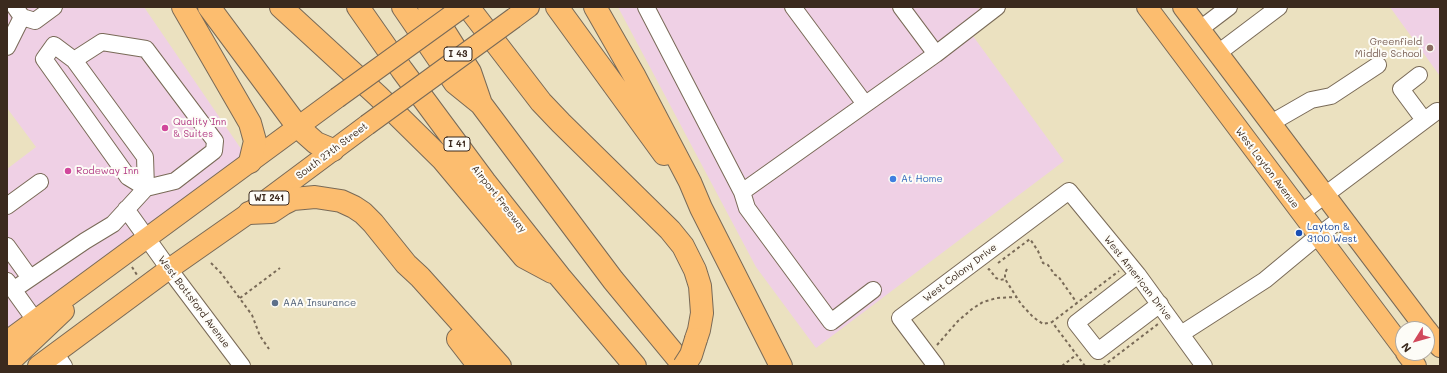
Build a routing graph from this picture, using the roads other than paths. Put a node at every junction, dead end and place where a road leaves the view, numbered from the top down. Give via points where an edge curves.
1 (54, 7) edge
2 (183, 7) edge
3 (209, 7) edge
4 (281, 7) edge
5 (358, 7) edge
6 (403, 7) edge
7 (429, 7) edge
8 (463, 7) edge
9 (468, 7) edge
10 (557, 7) edge
11 (595, 7) edge
12 (646, 7) edge
13 (793, 7) edge
14 (901, 7) edge
15 (997, 7) edge
16 (1147, 7) edge
17 (1183, 7) edge
18 (1229, 7) edge
19 (1279, 7) edge
20 (18, 12) edge
21 (521, 12) edge
22 (1200, 29) junction
23 (7, 48) edge
24 (1218, 53) junction
25 (936, 54) junction
26 (74, 60) junction
27 (1378, 65) dead end
28 (1419, 75) dead end
29 (481, 104) junction
30 (865, 104) junction
31 (1271, 123) junction
32 (298, 127) junction
33 (334, 150) junction
34 (250, 162) junction
35 (40, 182) dead end
36 (146, 188) junction
37 (1069, 191) joint
38 (742, 192) junction
39 (1324, 195) junction
40 (7, 206) edge
41 (701, 208) junction
42 (126, 209) junction
43 (249, 213) junction
44 (1301, 213) junction
45 (1342, 218) junction
46 (1318, 236) junction
47 (146, 237) junction
48 (7, 246) edge
49 (123, 262) junction
50 (406, 264) junction
51 (169, 269) junction
52 (1138, 275) junction
53 (560, 277) junction
54 (30, 278) junction
55 (10, 286) edge
56 (873, 290) dead end
57 (1164, 310) junction
58 (35, 320) junction
59 (1419, 321) edge
60 (1181, 334) junction
61 (1395, 337) edge
62 (7, 341) edge
63 (60, 360) edge
64 (932, 360) edge
65 (7, 365) edge
66 (38, 366) edge
67 (242, 366) edge
68 (479, 366) edge
69 (500, 366) edge
70 (634, 366) edge
71 (684, 366) edge
72 (781, 366) edge
73 (1204, 366) edge

1 - 20 street via 34,21
2 - 34 highway via 250,123 255,141
3 - 32 highway
4 - 53 highway via 443,160 524,257
5 - 53 highway, Airport Freeway / I 41 via 485,182
6 - 29 highway via 455,83
7 - 29 highway, I 43 via 470,72
8 - 32 main road, bridge
9 - 71 highway, bridge via 541,102 683,246 700,286 702,313 691,355
10 - 41 highway
11 - 41 highway via 636,77
12 - 38 street
13 - 30 street
14 - 25 street
15 - 25 street
16 - 44 main road, West Layton Avenue
17 - 22 main road
18 - 22 street
19 - 24 street
20 - 23 street
21 - 33 main road, South 27th Street / WI 241, bridge
22 - 24 main road
24 - 31 main road
25 - 30 street
26 - 36 street via 146,157
26 - 36 street via 54,45 44,59 128,177
26 - 36 street via 102,42 146,49 215,141 214,150 175,181
27 - 31 street via 1331,96 1311,100
28 - 39 street via 1401,89 1430,116
29 - 71 highway via 613,280
30 - 38 street
31 - 39 main road
32 - 33 highway via 316,143
32 - 34 main road
33 - 43 main road, South 27th Street / WI 241
34 - 47 main road
35 - 40 street
36 - 42 street
37 - 52 street, West American Drive
37 - 64 street, West Colony Drive via 900,318
38 - 56 street via 747,208 831,322
39 - 44 street
39 - 45 main road
41 - 72 highway
42 - 47 street, West Bottsford Avenue
42 - 54 street via 113,224
43 - 50 highway via 271,212 293,199 315,197 341,202 363,213
43 - 51 main road, South 27th Street / WI 241
44 - 46 main road, West Layton Avenue
45 - 46 street
45 - 59 main road
46 - 60 street via 1265,280
46 - 61 main road, West Layton Avenue
47 - 49 main road
47 - 51 street, West Bottsford Avenue
48 - 54 street
49 - 58 main road
49 - 65 main road
50 - 68 highway via 415,281
50 - 69 highway
51 - 63 main road, South 27th Street / WI 241
51 - 67 street, West Bottsford Avenue
52 - 57 street, West American Drive
52 - 57 street via 1076,323 1098,351
53 - 70 highway, Airport Freeway / I 41
54 - 55 street
55 - 58 street
57 - 60 street, West American Drive
58 - 62 main road
60 - 73 street, West American Drive
63 - 66 main road, South 27th Street / WI 241

